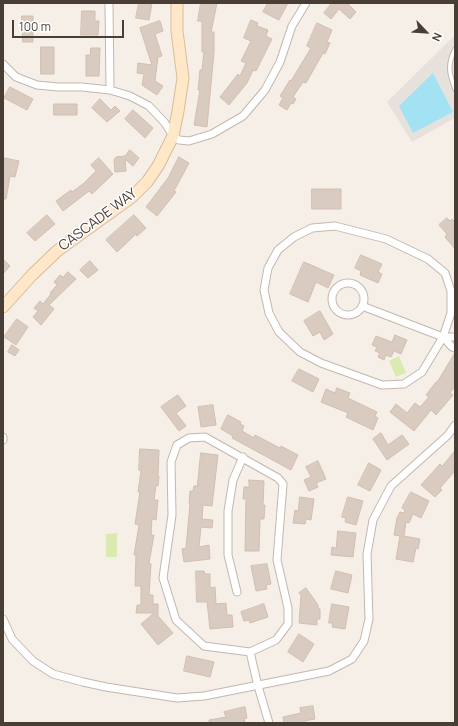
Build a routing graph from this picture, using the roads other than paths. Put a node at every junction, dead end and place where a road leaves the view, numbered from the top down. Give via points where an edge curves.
1 (109, 3) edge
2 (177, 3) edge
3 (306, 3) edge
4 (455, 49) edge
5 (3, 64) edge
6 (455, 89) edge
7 (110, 90) junction
8 (173, 136) junction
9 (362, 306) junction
10 (3, 307) edge
11 (443, 337) junction
12 (455, 337) edge
13 (455, 348) edge
14 (455, 425) edge
15 (3, 437) edge
16 (3, 440) edge
17 (242, 458) junction
18 (237, 592) dead end
19 (3, 619) edge
20 (250, 652) junction
21 (258, 686) junction
22 (268, 723) edge

1 - 7 street
2 - 8 street, CASCADE WAY via 177,31 183,78
3 - 8 street via 292,26 280,62 269,83 243,116 212,134 190,141 179,140
4 - 6 lane via 449,65
5 - 7 street via 16,77 37,86
7 - 8 street via 130,96 149,106
8 - 10 street, CASCADE WAY via 147,182 122,205 57,251
9 - 9 street via 364,295 357,286 341,284 333,292 332,303 341,314 356,314
9 - 11 street
11 - 11 street via 451,314 451,291 445,273 428,259 386,239 335,226 312,228 294,237 278,250 268,268 264,290 269,313 280,332 300,352 321,363 382,385 404,384 422,372
11 - 12 street
11 - 13 street
14 - 21 street via 391,486 373,520 366,554 369,620 364,641 352,659 329,671
15 - 16 street
17 - 18 street via 233,480 228,511 228,555
17 - 20 street via 278,478 283,484 277,560 288,608 288,624 276,640
17 - 20 street via 205,437 189,438 177,445 171,462 172,515 163,578 176,620 204,646
19 - 21 street via 12,639 33,661 53,674 82,682 177,698
20 - 21 street
21 - 22 street

